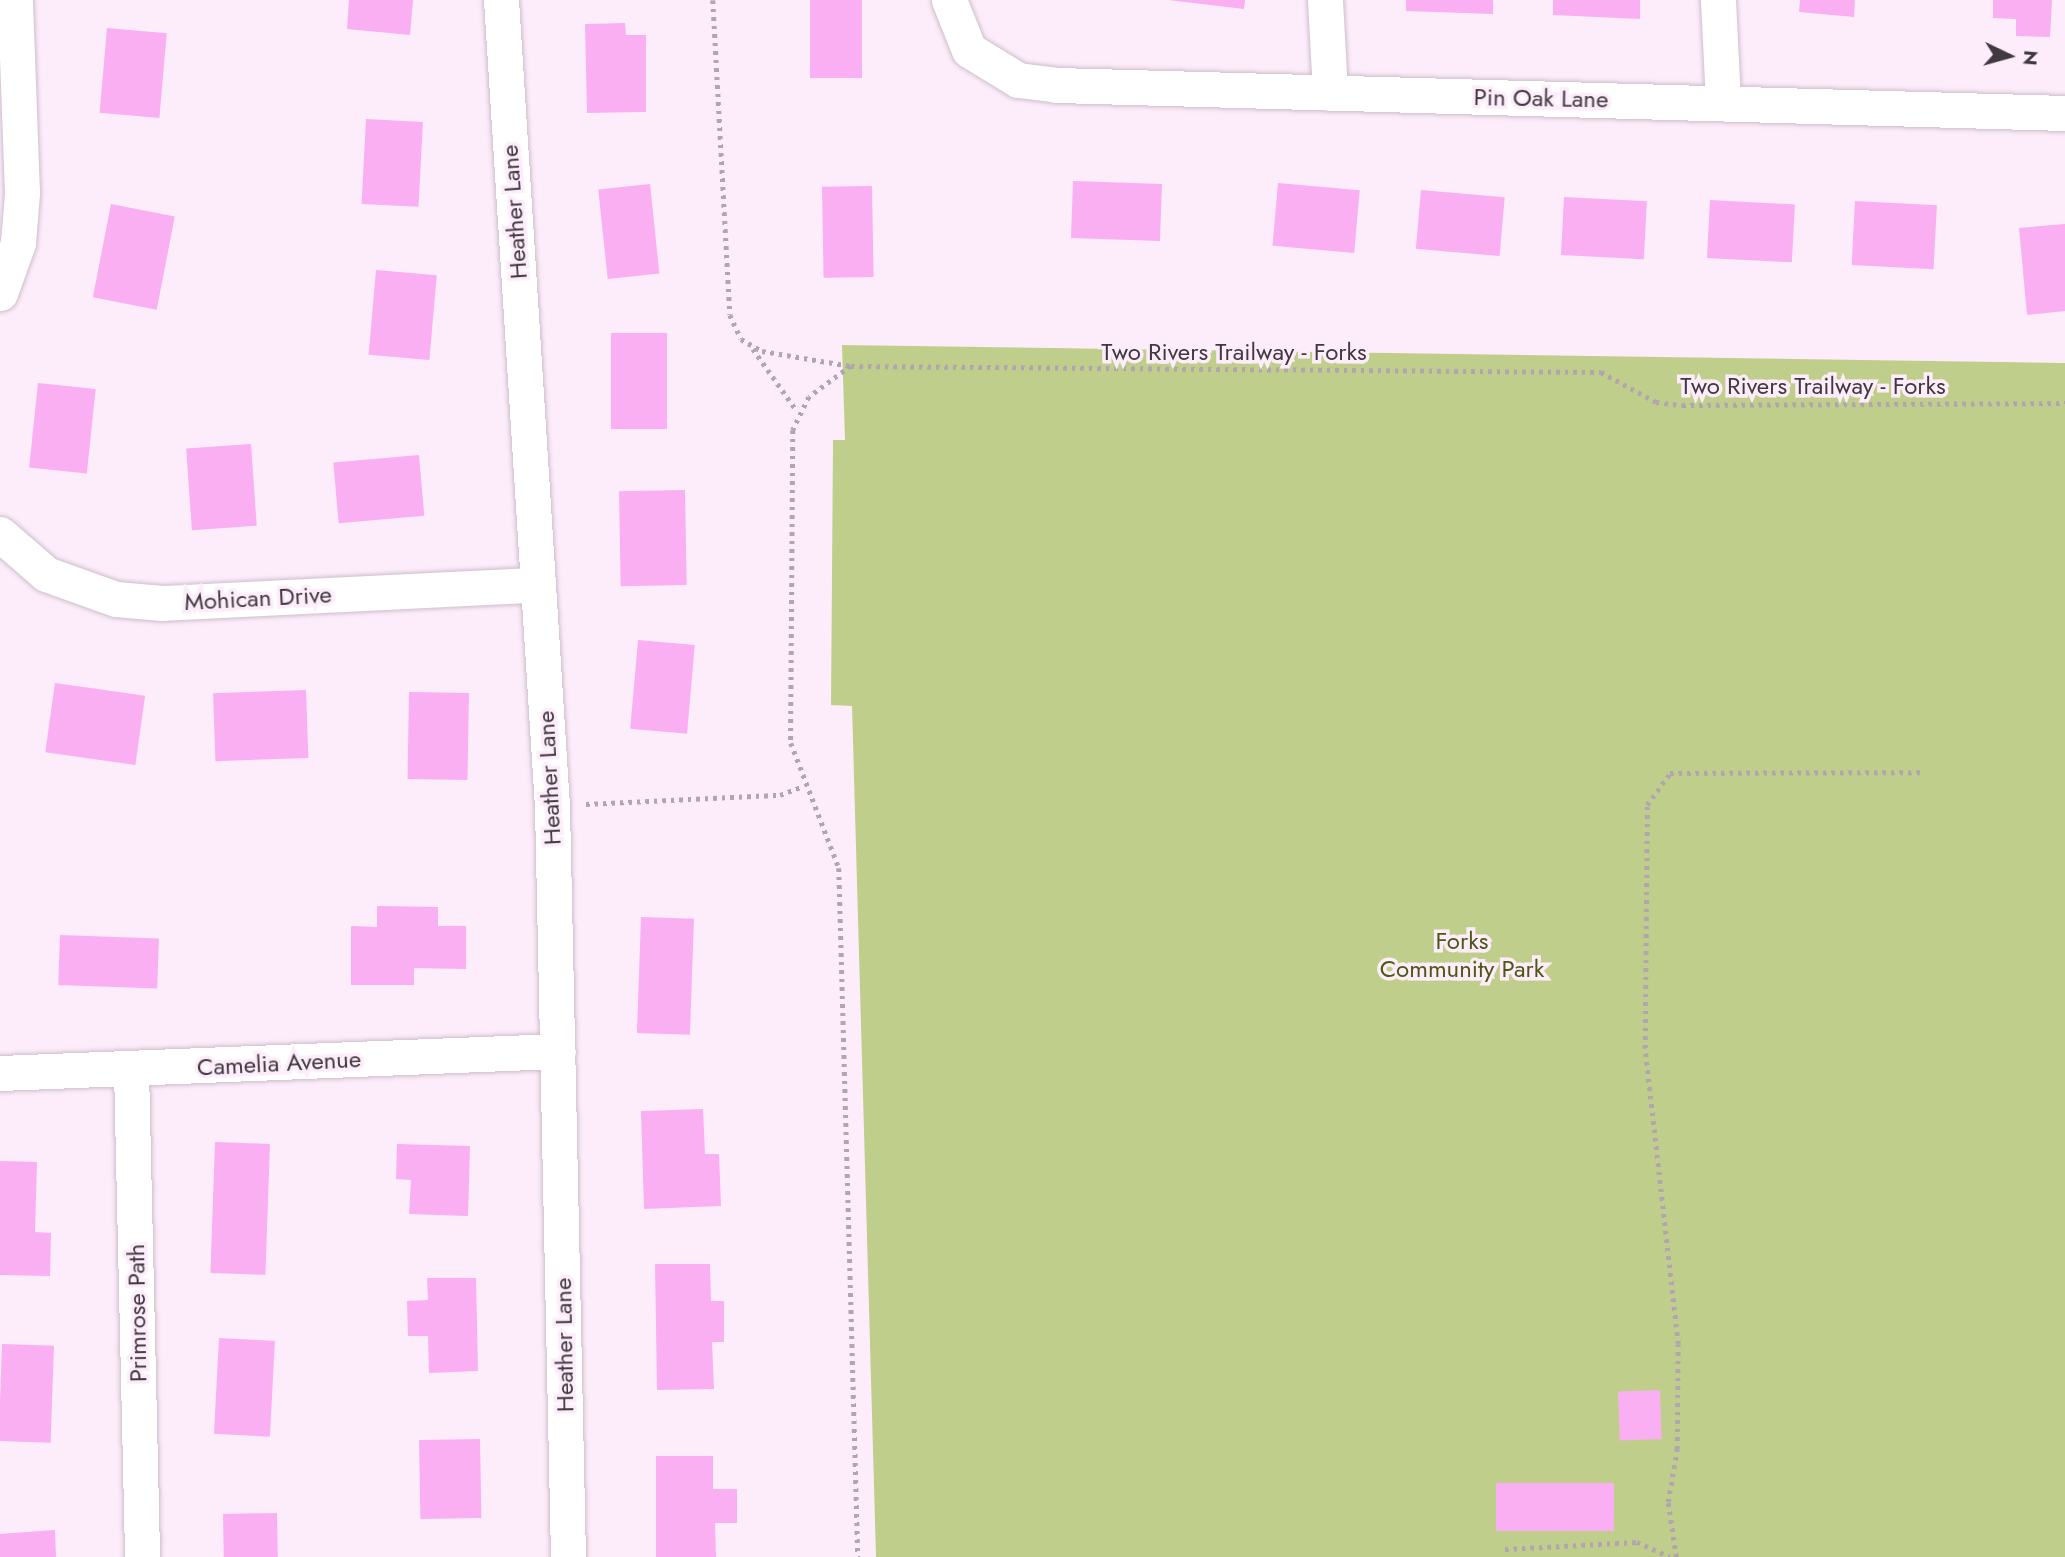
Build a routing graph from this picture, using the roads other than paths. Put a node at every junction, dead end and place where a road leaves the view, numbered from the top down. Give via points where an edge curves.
1 (15, 0) edge
2 (501, 0) edge
3 (949, 0) edge
4 (1325, 0) edge
5 (1718, 0) edge
6 (1330, 93) junction
7 (1723, 103) junction
8 (2065, 114) edge
9 (0, 293) edge
10 (0, 534) edge
11 (536, 585) junction
12 (558, 1051) junction
13 (131, 1069) junction
14 (0, 1073) edge
15 (142, 1557) edge
16 (568, 1557) edge

1 - 9 street via 22,193 18,243
2 - 11 street, Heather Lane
3 - 6 street, Pin Oak Lane via 969,50 1018,80
4 - 6 street
5 - 7 street
6 - 7 street, Pin Oak Lane
7 - 8 street, Pin Oak Lane
10 - 11 street, Mohican Drive via 46,574 116,599 162,603
11 - 12 street, Heather Lane via 552,806
12 - 13 street, Camelia Avenue
12 - 16 street, Heather Lane
13 - 14 street, Camelia Avenue
13 - 15 street, Primrose Path

